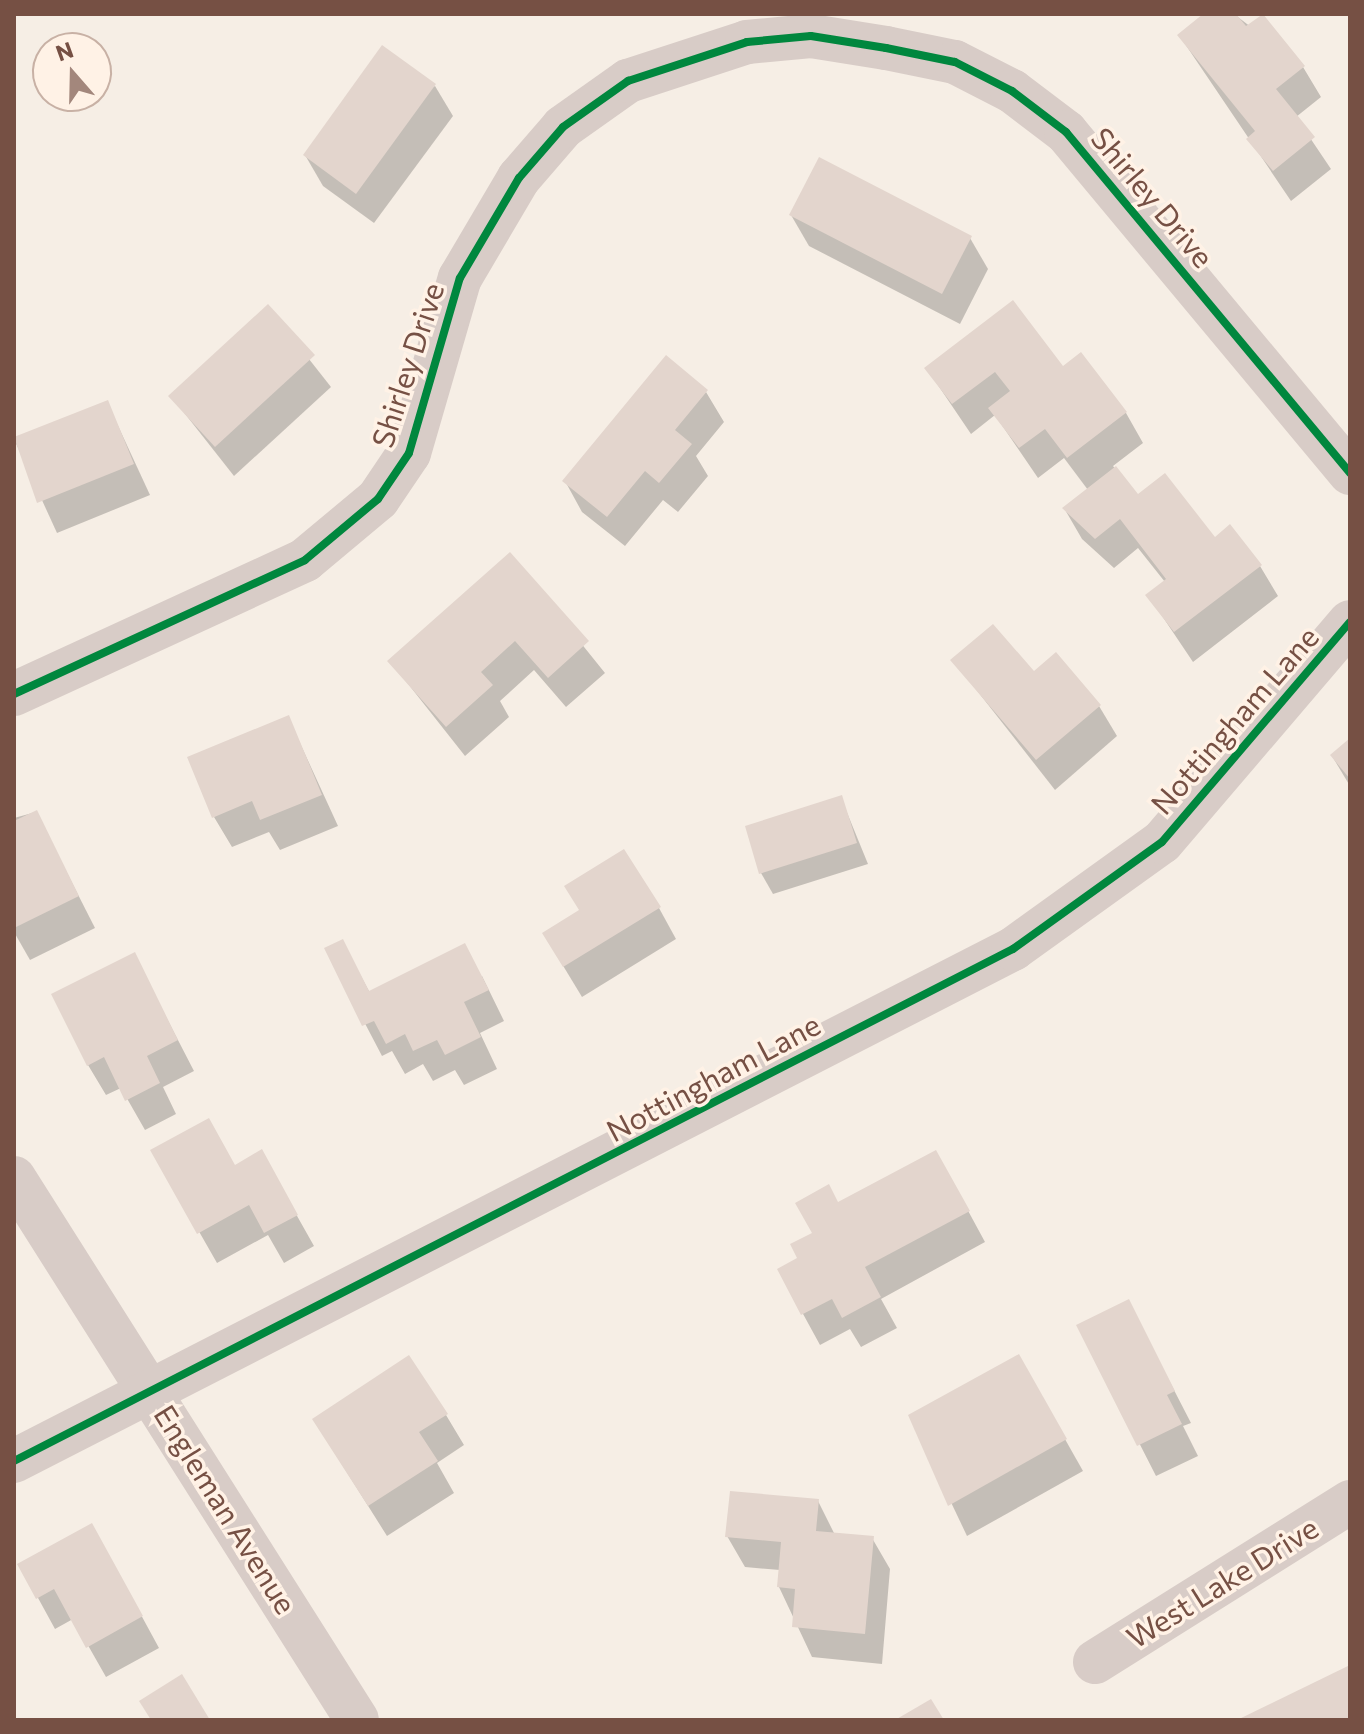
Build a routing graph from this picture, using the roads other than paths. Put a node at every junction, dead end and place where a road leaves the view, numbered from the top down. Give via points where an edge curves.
1 (1350, 473) edge
2 (1350, 622) edge
3 (14, 694) edge
4 (14, 1178) edge
5 (148, 1387) junction
6 (14, 1461) edge
7 (1350, 1502) edge
8 (1095, 1662) dead end
9 (357, 1720) edge

1 - 3 street, Shirley Drive via 1066,132 1012,91 955,62 886,48 811,36 747,42 628,81 563,127 519,178 460,278 409,453 378,499 305,560
2 - 5 street, Nottingham Lane via 1162,842 1013,949 533,1200
4 - 5 street, Engleman Avenue
5 - 6 street, Nottingham Lane
5 - 9 street, Engleman Avenue
7 - 8 street, West Lake Drive

